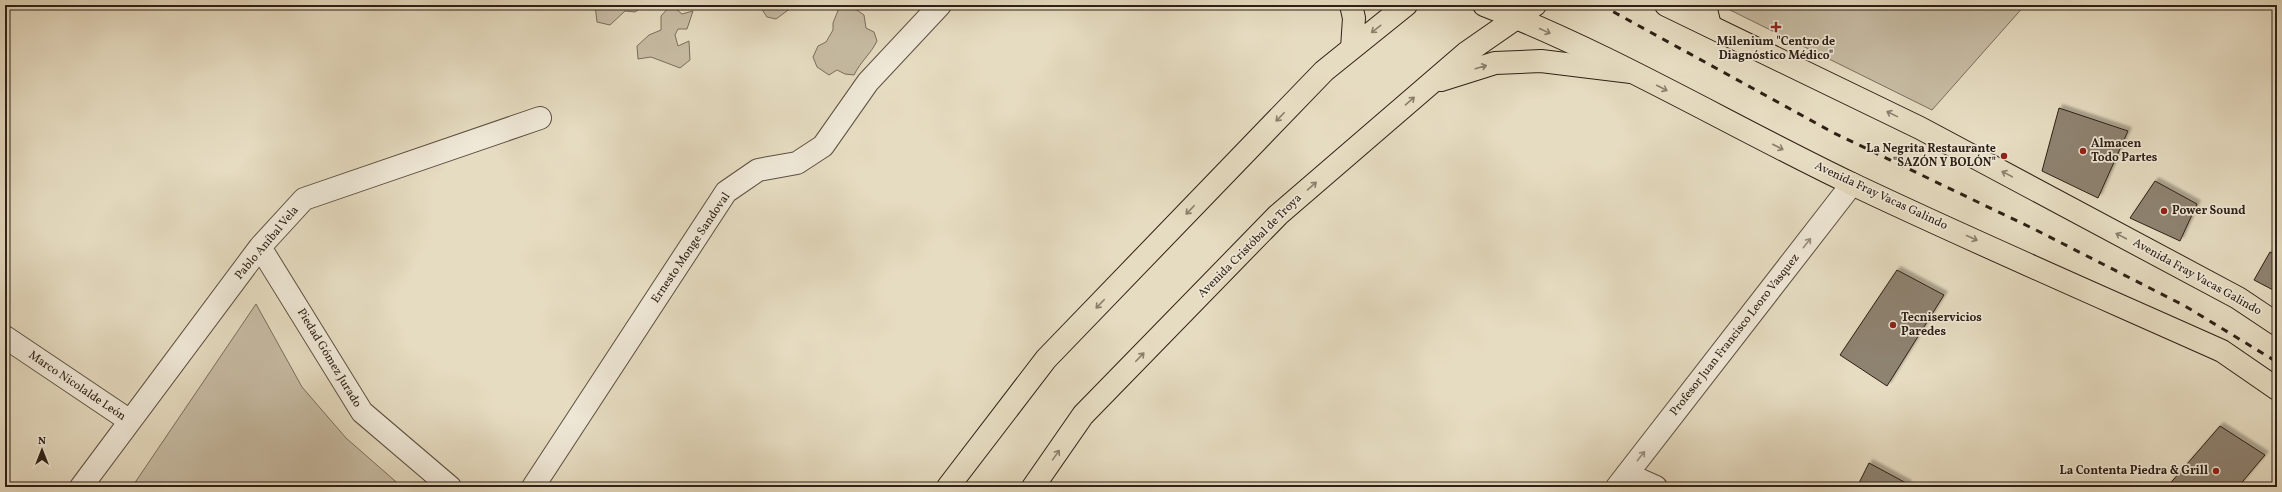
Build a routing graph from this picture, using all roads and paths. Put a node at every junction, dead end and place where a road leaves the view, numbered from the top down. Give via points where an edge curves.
1 (940, 5) edge
2 (1351, 5) edge
3 (1406, 5) edge
4 (1484, 5) edge
5 (1535, 5) edge
6 (1666, 5) edge
7 (1705, 5) edge
8 (1517, 18) junction
9 (1710, 26) junction
10 (1352, 48) junction
11 (1631, 72) junction
12 (1431, 84) junction
13 (540, 118) dead end
14 (1852, 184) junction
15 (260, 247) junction
16 (2277, 324) edge
17 (5, 337) edge
18 (2277, 389) edge
19 (130, 422) junction
20 (1622, 480) edge
21 (81, 487) edge
22 (450, 487) edge
23 (533, 487) edge
24 (948, 487) edge
25 (1034, 487) edge
26 (1656, 487) edge

1 - 23 street, Ernesto Monge Sandoval via 868,82 823,146 797,163 758,170 726,192
2 - 10 main road via 1354,18
3 -> 10 main road
4 - 8 main road, Avenida Fray Vacas Galindo
5 - 8 main road, Avenida Cristóbal de Troya
6 - 9 main road, Avenida Fray Vacas Galindo
7 - 9 main road
8 -> 11 main road, Avenida Fray Vacas Galindo
8 - 12 main road, Avenida Cristóbal de Troya via 1466,53
16 -> 9 main road, Avenida Fray Vacas Galindo via 2238,298 1920,128
10 -> 24 main road via 1324,71 1046,359
12 -> 11 main road via 1495,63 1541,61
11 -> 14 main road, Avenida Fray Vacas Galindo
25 -> 12 main road, Avenida Cristóbal de Troya via 1083,415 1278,215
13 - 15 street, Pablo Aníbal Vela via 304,199
14 -> 18 main road, Avenida Fray Vacas Galindo via 2222,351
20 -> 14 street, Profesor Juan Francisco Leoro Vasquez
15 - 19 street, Pablo Aníbal Vela
15 - 22 street, Piedad Gómez Jurado via 362,412
17 - 19 street, Marco Nicolalde León
19 - 21 street, Pablo Aníbal Vela
20 - 26 street

